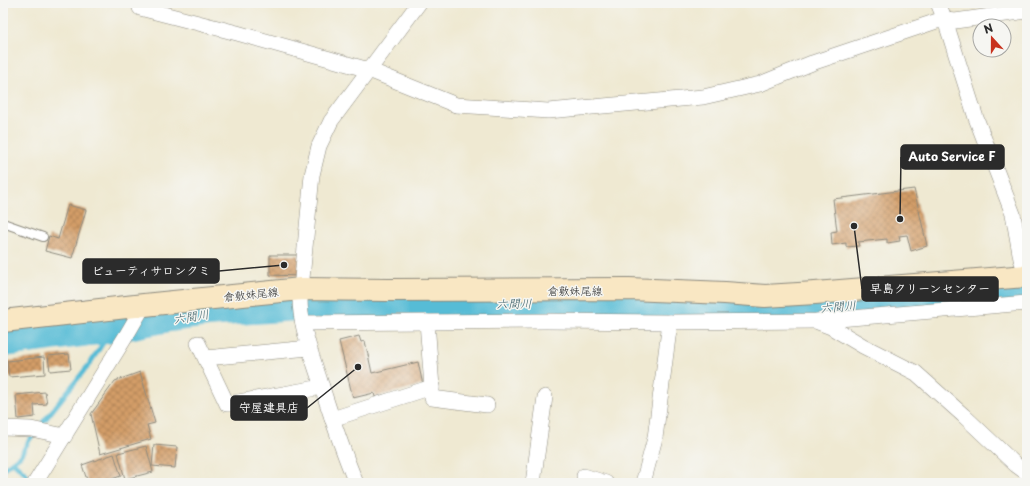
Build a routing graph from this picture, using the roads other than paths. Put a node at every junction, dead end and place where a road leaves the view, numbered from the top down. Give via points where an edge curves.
1 (141, 3) edge
2 (419, 3) edge
3 (938, 3) edge
4 (1027, 11) edge
5 (945, 20) junction
6 (370, 70) junction
7 (3, 223) edge
8 (43, 237) dead end
9 (1027, 276) edge
10 (300, 293) junction
11 (1027, 303) edge
12 (141, 308) junction
13 (302, 318) junction
14 (816, 318) junction
15 (3, 322) edge
16 (427, 322) junction
17 (670, 322) junction
18 (198, 343) dead end
19 (309, 348) junction
20 (206, 358) junction
21 (322, 387) junction
22 (432, 387) junction
23 (545, 397) dead end
24 (487, 405) dead end
25 (332, 420) junction
26 (3, 428) edge
27 (65, 436) junction
28 (1027, 474) edge
29 (584, 476) dead end
30 (35, 483) edge
31 (356, 483) edge
32 (533, 483) edge
33 (606, 483) edge
34 (643, 483) edge

1 - 6 street via 140,8
2 - 6 street
3 - 5 street
4 - 5 street via 955,21
5 - 6 street via 812,63 760,84 703,97 548,111 456,105
5 - 9 street via 976,118 1013,214 1021,259
6 - 10 street via 331,121 319,146 312,175
7 - 8 lane
9 - 10 main road, 倉敷妹尾線 via 815,297 629,289
10 - 12 main road, 倉敷妹尾線
10 - 13 street
11 - 14 street
12 - 15 main road, 倉敷妹尾線
12 - 27 street
13 - 16 street
13 - 19 street
14 - 17 street
14 - 28 street via 916,373
16 - 17 street
16 - 22 street
17 - 34 street via 655,438
18 - 20 street
19 - 20 street
19 - 21 street
20 - 21 street via 227,404
21 - 25 street
22 - 24 street via 432,398
22 - 25 street
23 - 32 street
25 - 31 street
26 - 27 street
27 - 30 street
29 - 33 street

